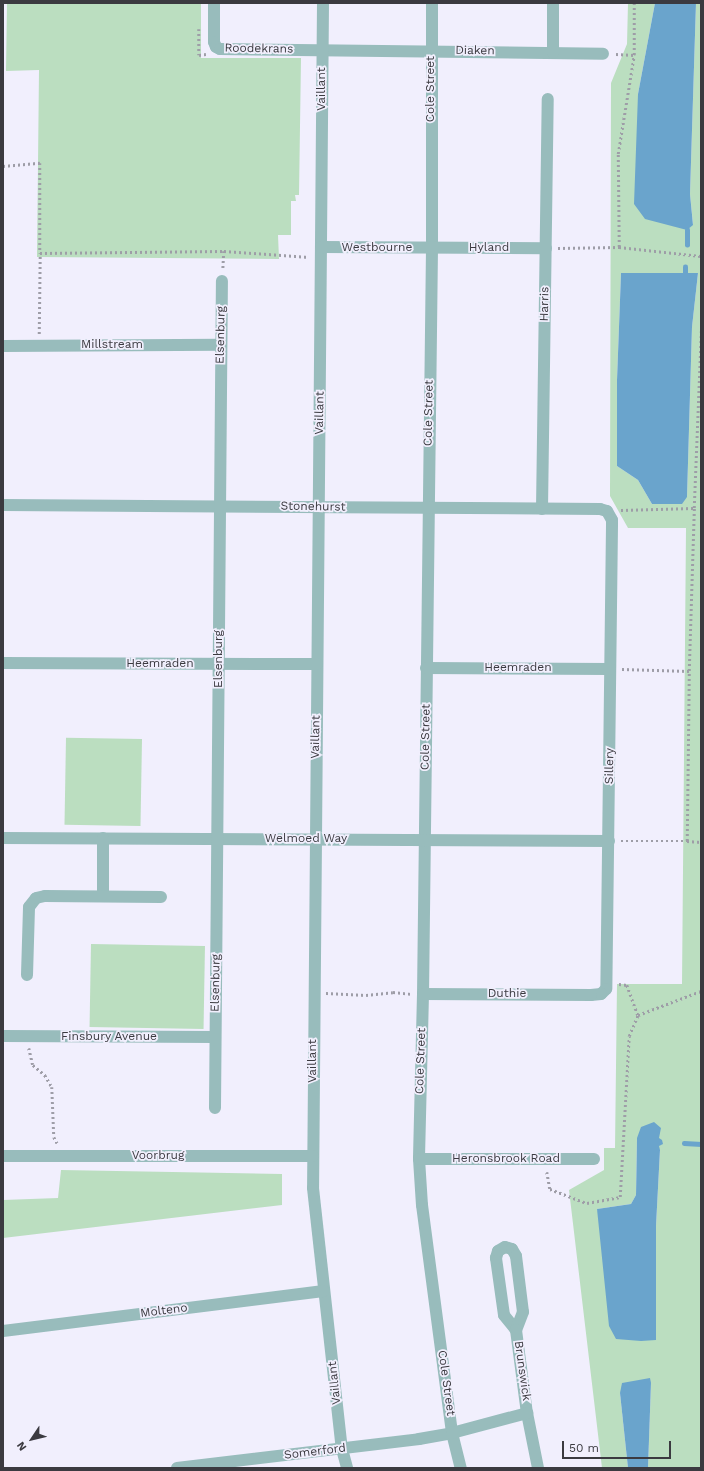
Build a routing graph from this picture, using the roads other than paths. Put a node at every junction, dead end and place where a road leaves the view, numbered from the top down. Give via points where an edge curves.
1 (214, 3) edge
2 (323, 3) edge
3 (432, 3) edge
4 (553, 3) edge
5 (322, 49) junction
6 (431, 50) junction
7 (553, 53) junction
8 (603, 54) road end
9 (548, 99) dead end
10 (432, 248) junction
11 (546, 248) junction
12 (321, 253) junction
13 (222, 281) road end
14 (221, 345) junction
15 (3, 346) edge
16 (3, 505) edge
17 (220, 506) junction
18 (318, 507) junction
19 (428, 508) junction
20 (542, 509) junction
21 (612, 525) joint
22 (3, 663) edge
23 (219, 664) junction
24 (317, 664) junction
25 (426, 668) junction
26 (610, 669) junction
27 (3, 838) edge
28 (103, 838) junction
29 (217, 839) junction
30 (315, 839) junction
31 (424, 841) junction
32 (609, 841) junction
33 (103, 896) junction
34 (162, 897) dead end
35 (27, 975) dead end
36 (423, 994) junction
37 (591, 995) joint
38 (3, 1036) edge
39 (215, 1037) junction
40 (215, 1108) dead end
41 (3, 1156) edge
42 (313, 1156) junction
43 (419, 1159) junction
44 (594, 1159) dead end
45 (324, 1292) junction
46 (516, 1330) junction
47 (3, 1331) edge
48 (527, 1413) junction
49 (452, 1433) junction
50 (342, 1449) junction
51 (235, 1465) edge
52 (177, 1468) edge
53 (347, 1468) edge
54 (461, 1468) edge
55 (538, 1468) edge

1 - 5 street, Roodekrans via 214,42 218,48
2 - 5 street, Vaillant
3 - 6 street, Cole Street
4 - 7 street
5 - 6 street, Diaken
5 - 12 street, Vaillant
6 - 7 street, Diaken
6 - 10 street, Cole Street
7 - 8 street, Diaken
9 - 11 street, Harris
10 - 11 street, Hyland
10 - 12 street, Westbourne
10 - 19 street, Cole Street
11 - 20 street, Harris
12 - 18 street, Vaillant
13 - 14 street, Elsenburg
14 - 15 street, Millstream
14 - 17 street, Elsenburg
16 - 17 street, Stonehurst
17 - 18 street, Stonehurst
17 - 23 street, Elsenburg
18 - 19 street, Stonehurst
18 - 24 street, Vaillant
19 - 20 street, Stonehurst
19 - 25 street, Cole Street
20 - 21 street, Stonehurst via 600,509 607,511
21 - 26 street, Sillery
22 - 23 street, Heemraden
23 - 24 street, Heemraden
23 - 29 street, Elsenburg
24 - 30 street, Vaillant
25 - 26 street, Heemraden
25 - 31 street, Cole Street
26 - 32 street, Sillery
27 - 28 street, Welmoed Way
28 - 29 street, Welmoed Way
28 - 33 street
29 - 30 street, Welmoed Way
29 - 39 street, Elsenburg
30 - 31 street, Welmoed Way
30 - 42 street, Vaillant
31 - 32 street, Welmoed Way
31 - 36 street, Cole Street
32 - 37 street, Sillery via 607,983 604,992
33 - 34 street
33 - 35 street via 46,896 33,900 28,913
36 - 37 street, Duthie
36 - 43 street, Cole Street
38 - 39 street, Finsbury Avenue
39 - 40 street, Elsenburg
41 - 42 street, Voorbrug
42 - 45 street, Vaillant via 313,1203
43 - 44 street, Heronsbrook Road
43 - 49 street, Cole Street via 425,1226
45 - 47 street, Molteno
45 - 50 street, Vaillant
46 - 46 street, Brunswick via 504,1315 496,1258 498,1251 505,1247 512,1249 516,1256 523,1312
46 - 48 street, Brunswick
48 - 49 street, Brunswick
48 - 55 street, Brunswick
49 - 50 street, Somerford
49 - 54 street, Cole Street
50 - 51 street, Somerford
50 - 53 street, Vaillant
51 - 52 street, Somerford

